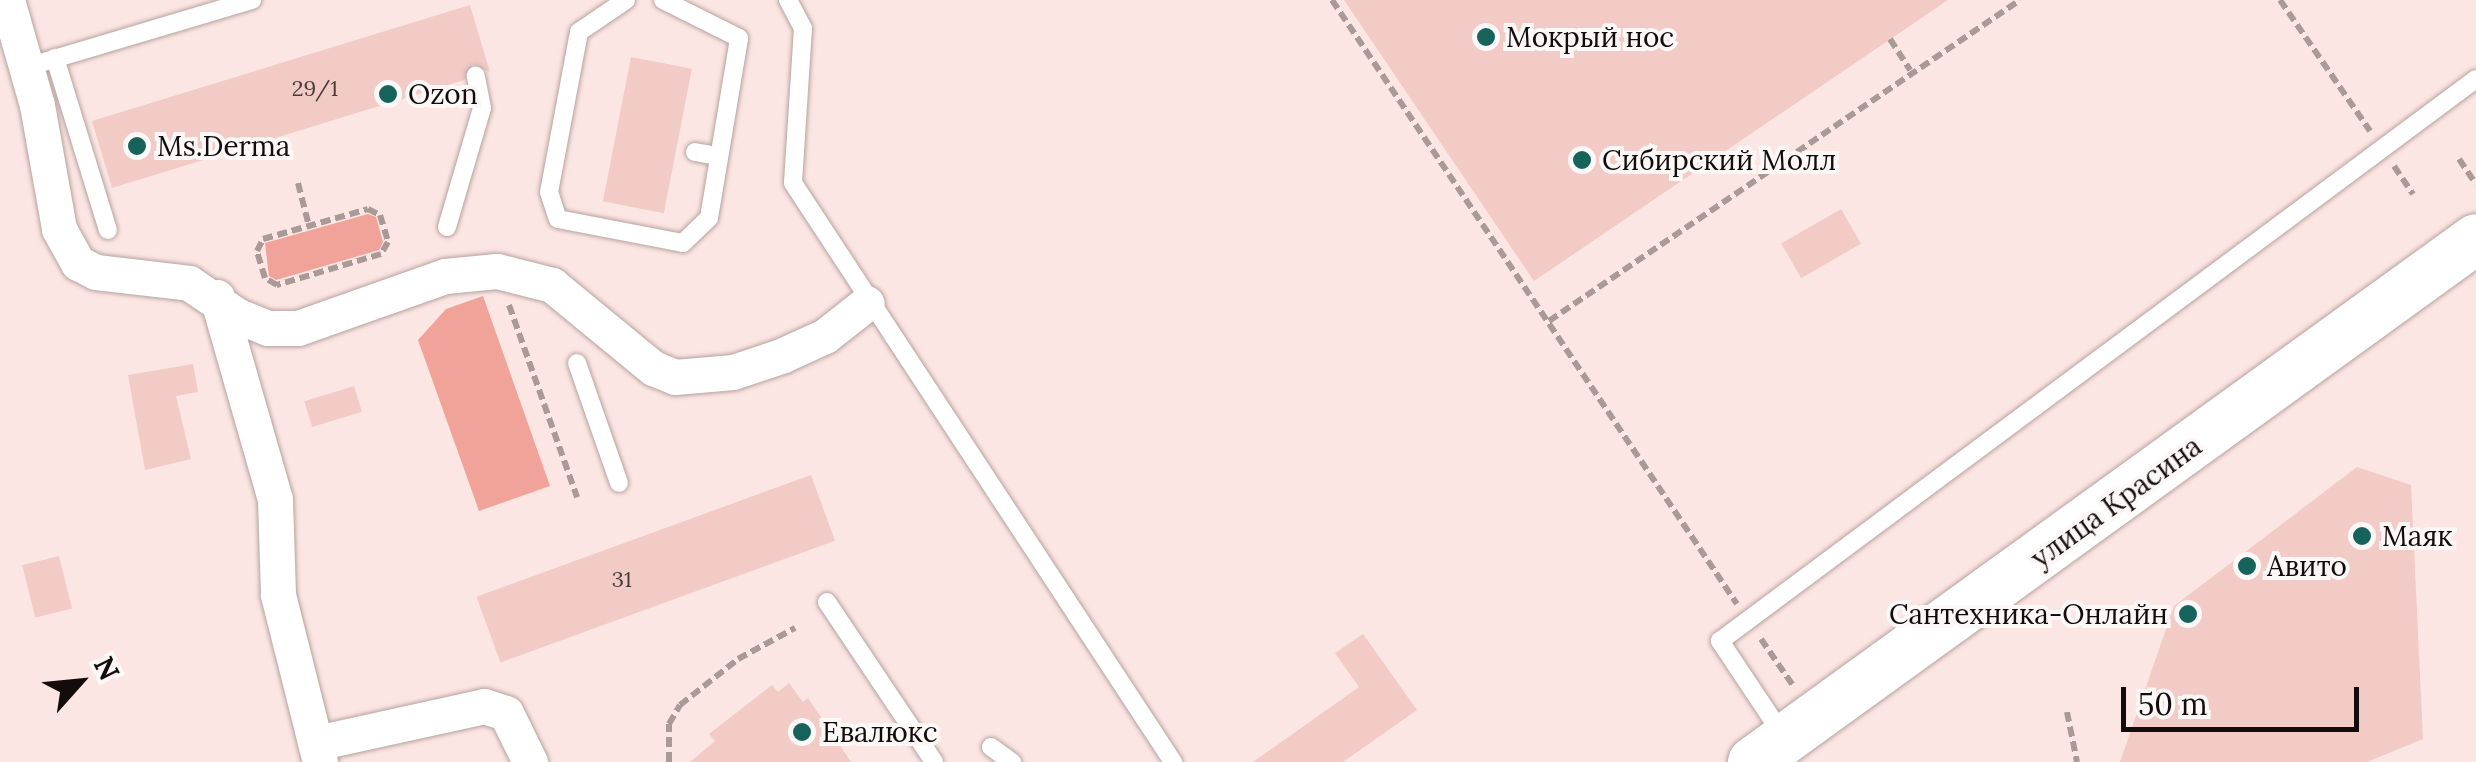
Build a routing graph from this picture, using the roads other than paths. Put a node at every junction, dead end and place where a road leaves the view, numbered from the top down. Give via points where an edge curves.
1 (7, 0) edge
2 (252, 0) edge
3 (626, 0) edge
4 (663, 0) edge
5 (788, 0) edge
6 (41, 62) junction
7 (476, 76) dead end
8 (2476, 79) edge
9 (694, 152) dead end
10 (717, 156) junction
11 (447, 227) dead end
12 (108, 230) dead end
13 (2476, 239) edge
14 (218, 297) junction
15 (867, 303) junction
16 (577, 362) dead end
17 (619, 483) dead end
18 (827, 602) dead end
19 (1785, 740) edge
20 (992, 748) dead end
21 (318, 752) edge
22 (530, 762) edge
23 (934, 762) edge
24 (1012, 762) edge
25 (1173, 762) edge

1 - 6 street
2 - 6 lane
3 - 10 lane via 579,32 550,192 558,219 683,243 709,218
4 - 10 lane via 740,38
5 - 15 lane via 803,28 793,183
6 - 12 lane
6 - 14 street via 67,250 96,272 189,283
7 - 11 lane via 482,108
8 - 19 lane via 1720,641
9 - 10 lane
13 - 19 street, улица Красина
14 - 15 street via 238,316 268,328 298,328 445,276 511,273 552,285 652,368 674,377 733,372 780,356 825,336
14 - 21 street via 275,499 278,595
15 - 25 lane
16 - 17 lane
18 - 23 lane
20 - 24 lane
21 - 22 street via 484,706 506,713

